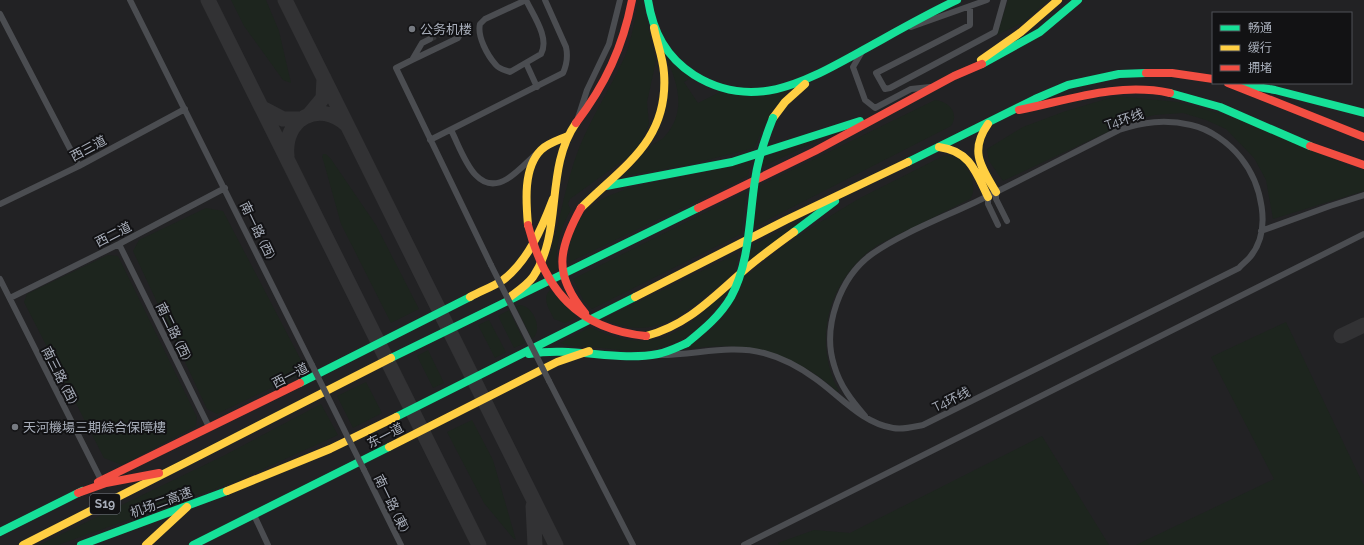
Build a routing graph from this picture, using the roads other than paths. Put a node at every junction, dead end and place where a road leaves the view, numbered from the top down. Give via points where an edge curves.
1 (130, 0) edge
2 (526, 0) edge
3 (544, 0) edge
4 (620, 0) edge
5 (632, 0) edge
6 (648, 0) edge
7 (957, 0) edge
8 (987, 0) edge
9 (1004, 0) edge
10 (1058, 0) edge
11 (1078, 0) edge
12 (970, 6) junction
13 (0, 14) edge
14 (454, 27) dead end
15 (654, 28) junction
16 (896, 31) junction
17 (430, 39) tunnel mouth
18 (863, 49) junction
19 (412, 60) junction
20 (526, 63) junction
21 (969, 69) junction
22 (814, 77) junction
23 (1212, 79) edge
24 (1230, 84) edge
25 (1240, 84) edge
26 (936, 86) junction
27 (537, 87) junction
28 (185, 110) junction
29 (1006, 113) junction
30 (1364, 113) edge
31 (880, 115) junction
32 (577, 120) junction
33 (991, 120) junction
34 (451, 130) junction
35 (568, 136) junction
36 (1364, 137) edge
37 (430, 140) junction
38 (938, 147) junction
39 (540, 152) junction
40 (1364, 165) edge
41 (79, 166) junction
42 (606, 186) junction
43 (225, 188) junction
44 (848, 191) junction
45 (996, 192) junction
46 (1364, 195) edge
47 (988, 197) junction
48 (553, 199) junction
49 (0, 204) edge
50 (1007, 221) dead end
51 (998, 225) dead end
52 (1261, 231) junction
53 (1364, 234) edge
54 (119, 244) junction
55 (0, 279) edge
56 (10, 298) junction
57 (501, 304) junction
58 (594, 323) junction
59 (589, 351) junction
60 (639, 355) junction
61 (518, 357) junction
62 (865, 416) junction
63 (209, 427) junction
64 (364, 470) joint
65 (171, 471) junction
66 (101, 480) junction
67 (78, 493) junction
68 (190, 504) junction
69 (254, 515) junction
70 (0, 532) edge
71 (23, 545) edge
72 (81, 545) edge
73 (146, 545) edge
74 (193, 545) edge
75 (268, 545) edge
76 (401, 545) edge
77 (633, 545) edge
78 (744, 545) edge

1 - 28 street, 南一路 (西)
2 - 20 street via 544,43 541,54
2 - 20 street via 485,19 479,28 482,40 497,66 510,72
3 - 27 street via 568,54 563,72
4 - 32 street via 610,44 587,90
5 - 32 main road via 625,36 611,69
6 - 15 main road
7 - 16 main road
8 - 12 street
9 - 12 street via 995,32 885,89 876,73 970,25
10 - 21 main road via 1021,32
11 - 21 main road via 1024,43
12 - 16 street
13 - 41 street
14 - 19 street via 459,29 460,36
15 - 22 main road via 662,46 671,57 696,77 721,88 760,93
15 - 42 main road via 664,85 656,125 648,141 633,160
16 - 18 main road
17 - 19 street via 422,43
18 - 22 main road
18 - 26 street via 853,67 865,100 875,108 911,88
19 - 37 street via 396,68
20 - 27 street
21 - 26 main road
22 - 60 main road, bridge via 795,92 773,118 760,151 747,244 739,280 732,296 716,319 700,335 658,354
23 - 29 main road via 1155,72 1102,77 1068,85
24 - 36 main road
25 - 30 main road via 1275,90
26 - 31 main road
27 - 34 street
28 - 41 street, 西三道
28 - 43 street, 南一路 (西)
29 - 33 main road
29 - 40 main road via 1096,92 1129,89 1165,91 1228,108 1316,148
31 - 42 main road via 732,162
31 - 57 main road via 815,151
32 - 35 main road
33 - 38 main road
33 - 45 main road via 981,132 976,151
34 - 37 street
34 - 39 street via 473,174 490,184 508,179
35 - 39 main road
35 - 48 main road via 558,167
37 - 77 street, bridge via 490,265
38 - 44 main road
38 - 47 main road via 948,147 965,155
39 - 58 main road, bridge via 534,161 529,179 526,208 538,260 550,281 574,309
41 - 49 street, 西三道
42 - 58 main road, bridge via 581,208 565,236 562,251 564,276 572,295
43 - 54 street, 西二道
43 - 64 street, 南一路 (西), bridge
44 - 58 main road, bridge via 752,264 682,323 664,332 646,336 622,334
44 - 61 main road via 779,223
45 - 47 street, T4环线
45 - 50 street via 996,200
45 - 52 street, T4环线 via 1119,130 1155,121 1173,122 1208,131 1226,142 1242,158 1257,187 1262,212
46 - 52 street
47 - 51 street via 988,204
47 - 62 street, T4环线 via 893,242 872,255 855,271 844,288 835,308 830,346 833,364 845,392
48 - 57 main road via 550,234 543,258 532,277
48 - 63 main road, 西一道 via 533,245 514,270 502,280
52 - 62 street, T4环线 via 1250,257 1239,268 923,425 907,429 893,428
53 - 78 street
54 - 56 street, 西二道
54 - 63 street, 南二路 (西)
55 - 56 street, 南三路 (西)
56 - 66 street, 南三路 (西)
57 - 65 main road, 机场二高速 / S19
59 - 60 main road
59 - 61 main road via 545,351
59 - 69 main road, 东一道 via 557,362
60 - 62 street via 674,355 724,349 764,353 802,370
61 - 68 main road, 机场二高速 / S19 via 330,449
63 - 66 main road, 西一道
64 - 76 street, 南一路 (東)
65 - 67 main road via 106,483
65 - 71 main road, 机场二高速 / S19
66 - 67 main road, 西一道
67 - 70 main road, 西一道
68 - 72 main road, 机场二高速 / S19
68 - 73 main road
69 - 74 main road, 东一道
69 - 75 street

